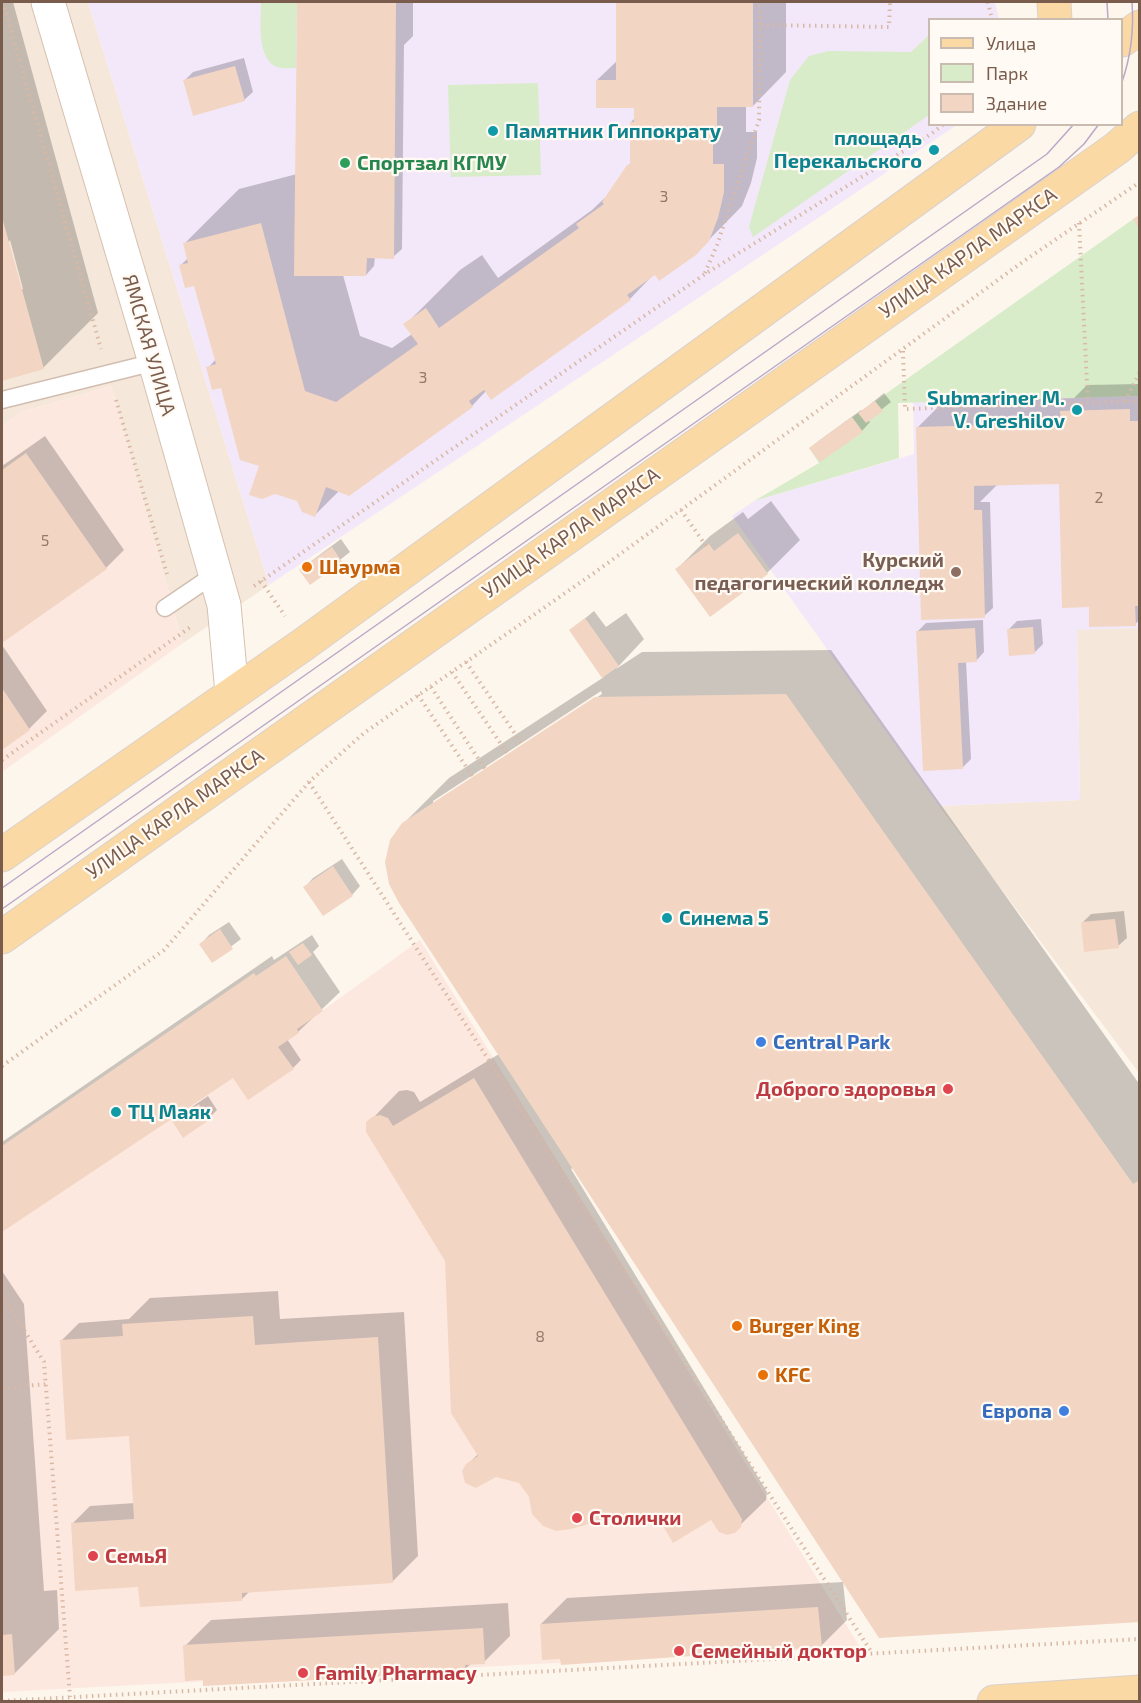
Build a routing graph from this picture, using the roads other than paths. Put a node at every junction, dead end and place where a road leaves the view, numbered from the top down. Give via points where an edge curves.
1 (48, 2) edge
2 (1054, 2) edge
3 (1055, 18) edge
4 (1140, 27) edge
5 (1123, 39) edge
6 (1140, 120) edge
7 (1018, 126) edge
8 (1128, 138) edge
9 (155, 362) junction
10 (2, 400) edge
11 (220, 590) junction
12 (165, 608) dead end
13 (232, 693) junction
14 (2, 855) edge
15 (2, 937) edge
16 (1140, 1692) edge
17 (994, 1701) edge

1 - 9 main road, ЯМСКАЯ УЛИЦА
2 - 3 main road
4 - 5 main road
6 - 8 main road, УЛИЦА КАРЛА МАРКСА
7 - 13 main road
8 - 15 main road, УЛИЦА КАРЛА МАРКСА
9 - 10 lane
9 - 11 main road, ЯМСКАЯ УЛИЦА
11 - 12 lane
11 - 13 main road, ЯМСКАЯ УЛИЦА
13 - 14 main road
16 - 17 main road

